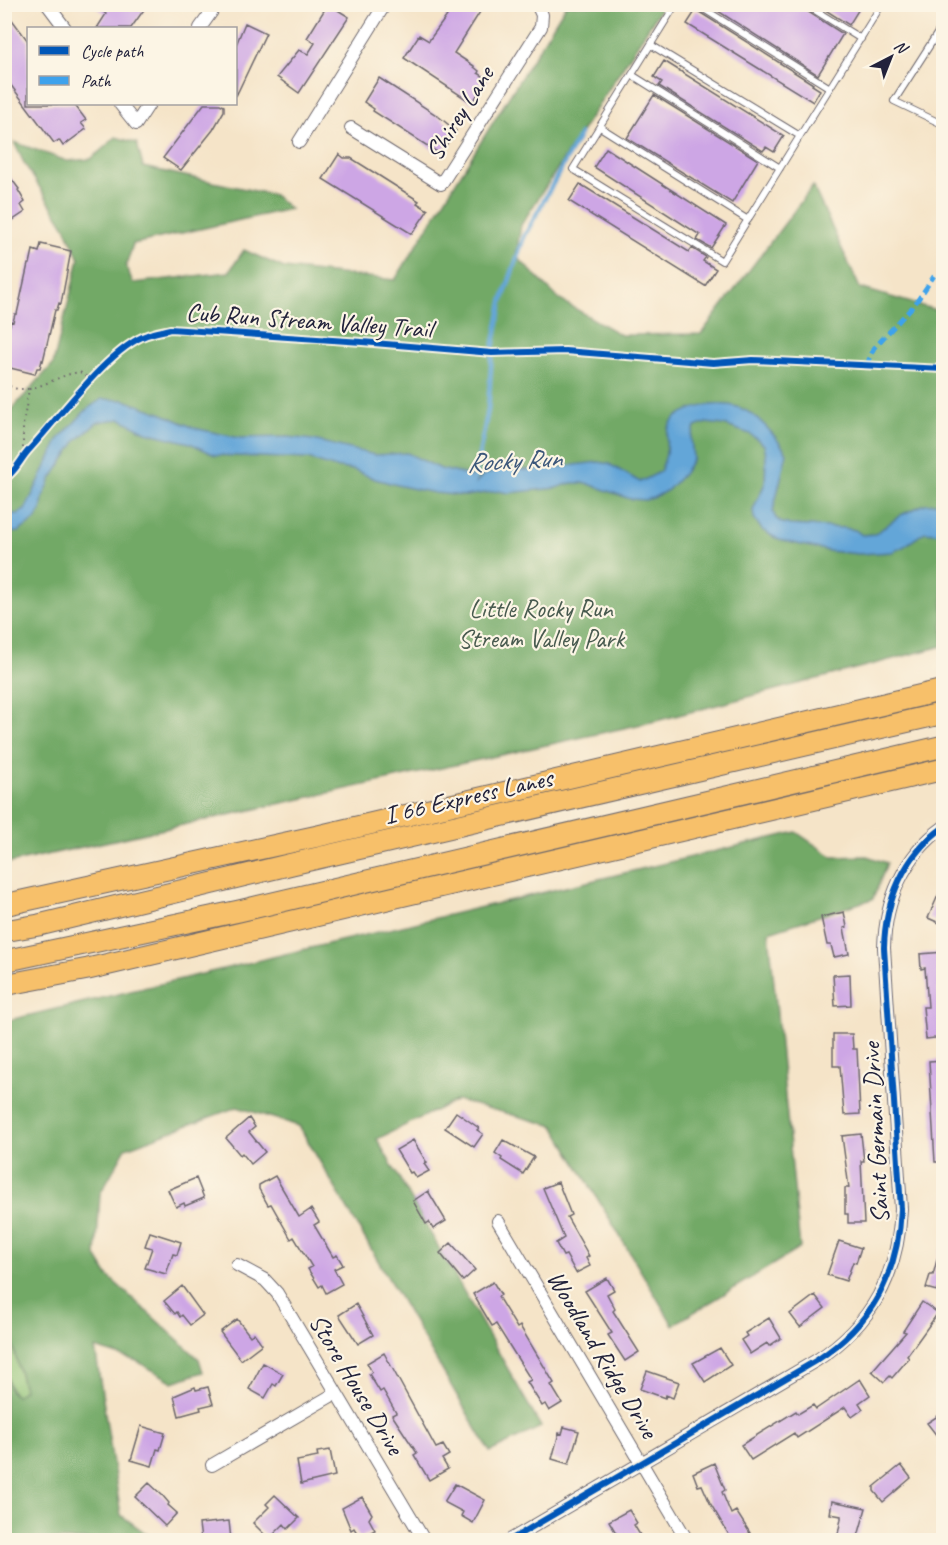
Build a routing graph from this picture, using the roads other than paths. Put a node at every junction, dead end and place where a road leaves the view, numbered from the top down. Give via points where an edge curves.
1 (47, 4) edge
2 (217, 4) edge
3 (385, 4) edge
4 (537, 4) edge
5 (676, 4) edge
6 (696, 4) edge
7 (805, 4) edge
8 (882, 4) edge
9 (944, 23) edge
10 (64, 27) edge
11 (201, 27) edge
12 (861, 39) junction
13 (651, 45) junction
14 (632, 75) junction
15 (830, 88) junction
16 (121, 105) edge
17 (148, 105) edge
18 (944, 125) edge
19 (600, 127) junction
20 (351, 128) dead end
21 (800, 136) junction
22 (300, 142) dead end
23 (780, 168) junction
24 (748, 220) junction
25 (944, 690) edge
26 (944, 713) edge
27 (944, 746) edge
28 (944, 769) edge
29 (944, 827) edge
30 (4, 905) edge
31 (4, 932) edge
32 (4, 961) edge
33 (4, 985) edge
34 (498, 1221) dead end
35 (237, 1265) dead end
36 (336, 1393) junction
37 (642, 1463) junction
38 (212, 1465) dead end
39 (424, 1540) edge
40 (510, 1540) edge
41 (687, 1540) edge

1 - 10 street
2 - 11 street
3 - 22 street
4 - 20 street, Shirey Lane via 542,15 541,27 441,184
5 - 13 lane
6 - 15 lane
7 - 12 lane
8 - 12 lane
9 - 18 lane via 894,101
12 - 15 lane
13 - 14 lane
13 - 21 lane
14 - 19 lane
14 - 23 lane
15 - 21 lane
16 - 17 street via 136,124
19 - 24 lane
19 - 24 lane via 573,169 722,261
21 - 23 lane
23 - 24 lane
25 - 30 highway
26 - 31 highway, I 66 Express Lanes
27 - 32 highway via 239,911
28 - 33 highway via 135,958
29 - 37 street, Saint Germain Drive via 920,849 899,880 884,931 901,1209 898,1246 885,1284 862,1321 831,1351
34 - 37 street, Woodland Ridge Drive
35 - 36 street, Store House Drive via 265,1280 277,1293
36 - 38 street
36 - 39 street, Store House Drive
37 - 40 street, Saint Germain Drive
37 - 41 street, Woodland Ridge Drive

